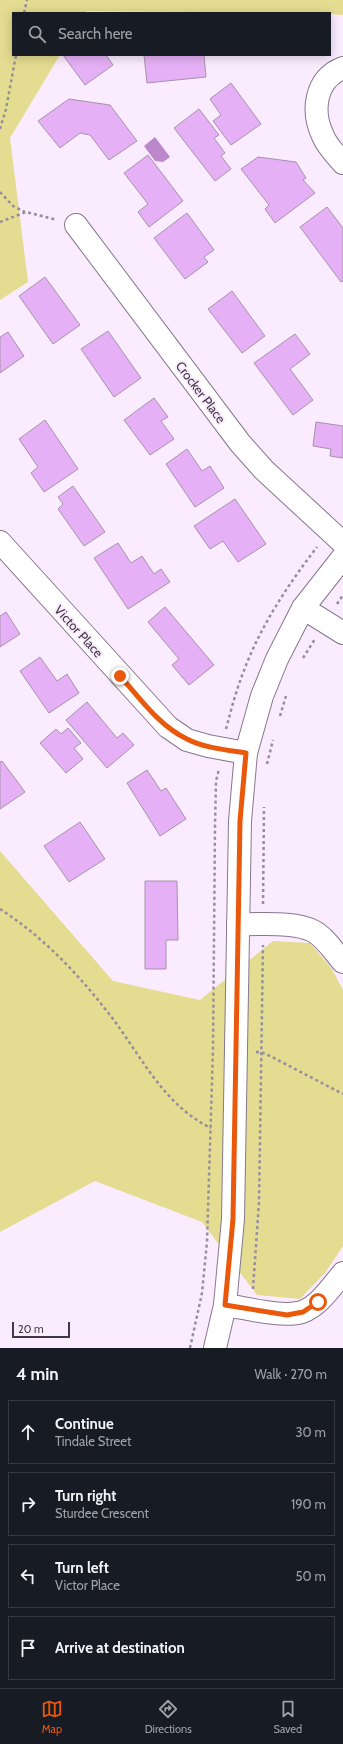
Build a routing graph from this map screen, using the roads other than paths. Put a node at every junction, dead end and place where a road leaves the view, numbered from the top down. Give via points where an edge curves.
1 (343, 68) edge
2 (343, 163) edge
3 (76, 225) road end
4 (0, 542) edge
5 (343, 543) edge
6 (343, 557) edge
7 (304, 608) junction
8 (334, 628) edge
9 (246, 753) junction
10 (238, 924) junction
11 (343, 962) edge
12 (343, 1274) edge
13 (225, 1305) junction
14 (215, 1348) edge

1 - 2 street via 326,78 317,96 316,118 323,137
3 - 5 street, Crocker Place via 240,443 264,470
4 - 9 street, Victor Place via 168,727 187,740
6 - 7 street
7 - 8 street
7 - 9 street via 277,659 262,696
9 - 10 street via 240,821
10 - 11 street via 293,925 312,930
10 - 13 street via 233,1219
12 - 13 street via 318,1302 303,1312 287,1315
13 - 14 street

